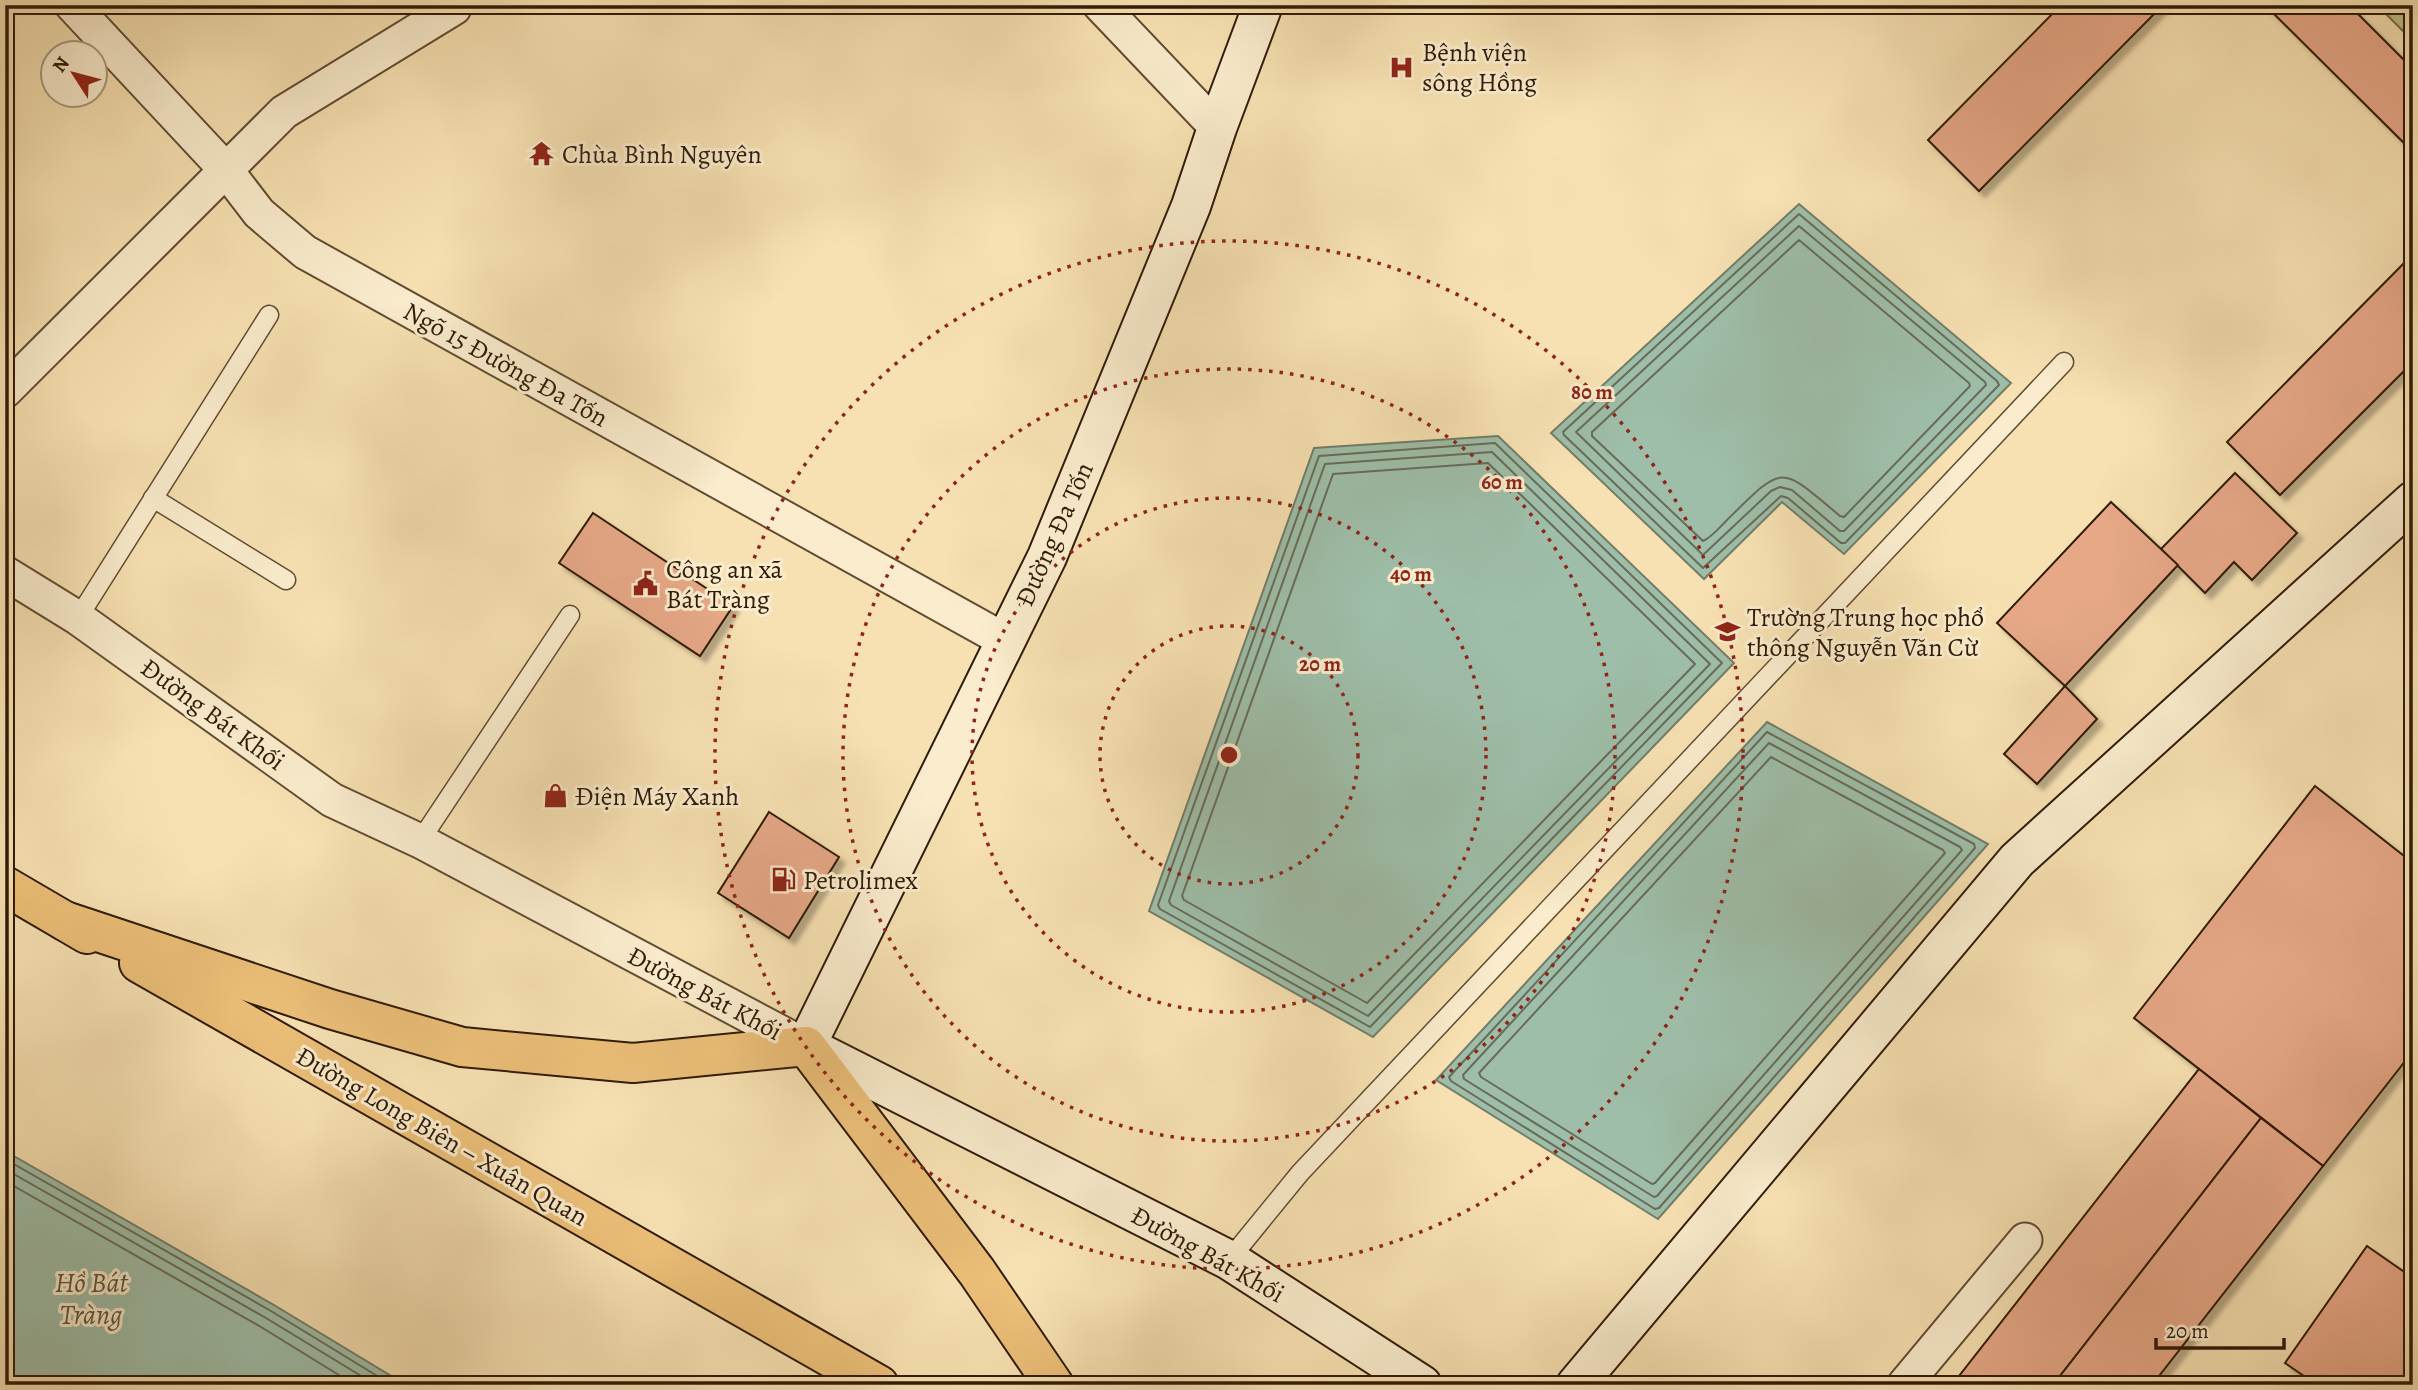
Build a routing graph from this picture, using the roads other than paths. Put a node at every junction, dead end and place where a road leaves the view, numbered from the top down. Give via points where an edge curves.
1 (72, 5) edge
2 (1100, 5) edge
3 (1263, 5) edge
4 (454, 8) dead end
5 (1217, 128) junction
6 (226, 170) junction
7 (269, 314) dead end
8 (2064, 362) dead end
9 (5, 391) edge
10 (153, 498) junction
11 (2413, 501) edge
12 (5, 573) edge
13 (286, 580) dead end
14 (570, 615) dead end
15 (78, 618) junction
16 (1006, 641) junction
17 (421, 841) junction
18 (5, 886) edge
19 (65, 921) junction
20 (806, 1046) junction
21 (2025, 1240) dead end
22 (1229, 1261) junction
23 (879, 1385) edge
24 (1054, 1385) edge
25 (1422, 1385) edge
26 (1576, 1385) edge
27 (1904, 1385) edge

1 - 6 street, Ngõ 15 Đường Đa Tốn
2 - 5 street
3 - 5 street, Đường Đa Tốn
4 - 6 street via 284,112
5 - 16 street, Đường Đa Tốn via 1191,206 1122,376 1047,557
6 - 9 street
6 - 16 street, Ngõ 15 Đường Đa Tốn via 259,213 305,252
7 - 10 lane
8 - 22 lane via 1300,1173
10 - 13 lane
10 - 15 lane
11 - 26 street via 2017,860
12 - 15 street, Đường Bát Khối
14 - 17 lane
15 - 17 street, Đường Bát Khối via 332,800
16 - 20 street, Đường Đa Tốn
17 - 20 street, Đường Bát Khối
18 - 19 main road, Đường Long Biên – Xuân Quan
19 - 20 main road via 330,1009 462,1047 634,1063
19 - 23 main road, Đường Long Biên – Xuân Quan
20 - 22 street, Đường Bát Khối
20 - 24 main road via 977,1272
21 - 27 street
22 - 25 street, Đường Bát Khối

